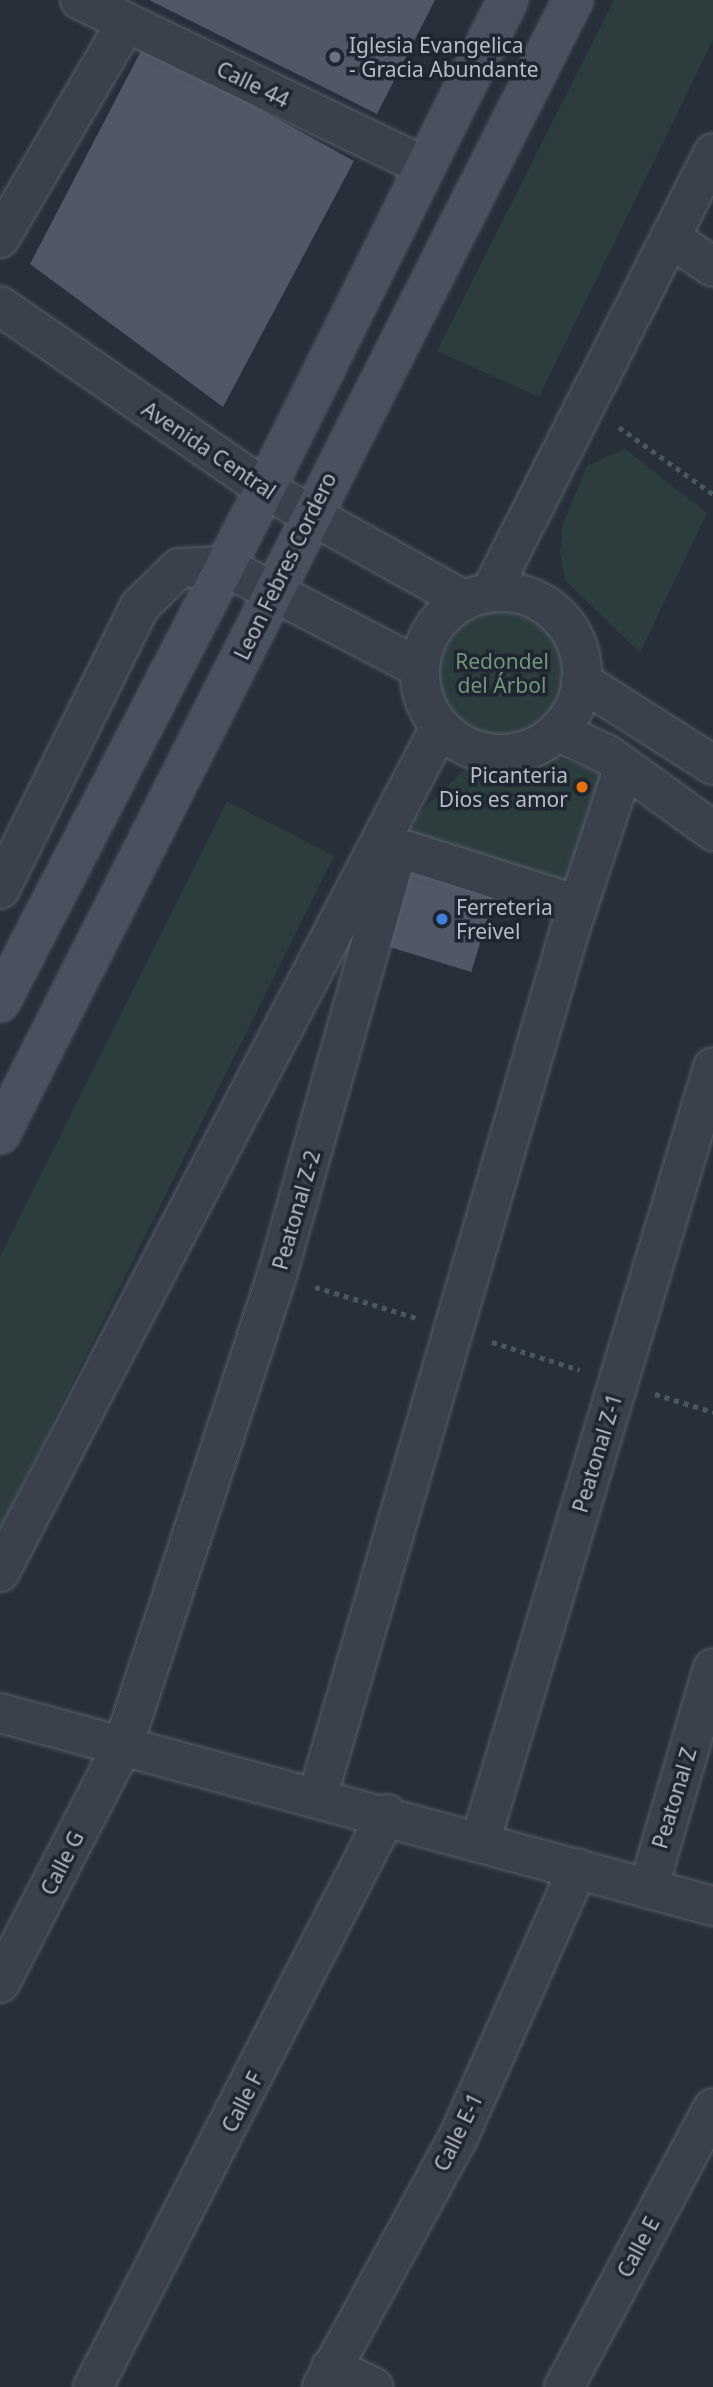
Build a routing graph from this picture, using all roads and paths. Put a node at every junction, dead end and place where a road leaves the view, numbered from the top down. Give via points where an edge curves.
1 (80, 0) edge
2 (508, 0) edge
3 (573, 0) edge
4 (126, 23) junction
5 (713, 153) edge
6 (425, 167) junction
7 (670, 237) junction
8 (0, 238) edge
9 (713, 267) edge
10 (0, 306) edge
11 (587, 404) junction
12 (265, 489) junction
13 (713, 494) edge
14 (310, 515) junction
15 (224, 566) junction
16 (273, 591) junction
17 (477, 596) junction
18 (420, 668) junction
19 (581, 681) junction
20 (439, 729) junction
21 (557, 731) junction
22 (713, 765) edge
23 (624, 767) junction
24 (713, 831) edge
25 (0, 889) edge
26 (578, 905) junction
27 (10, 959) edge
28 (0, 1002) edge
29 (713, 1068) edge
30 (0, 1134) edge
31 (277, 1275) junction
32 (456, 1330) junction
33 (619, 1382) junction
34 (713, 1412) edge
35 (0, 1572) edge
36 (713, 1668) edge
37 (0, 1713) edge
38 (124, 1743) junction
39 (318, 1795) junction
40 (387, 1814) junction
41 (481, 1839) junction
42 (578, 1869) junction
43 (648, 1889) junction
44 (713, 1906) edge
45 (0, 1983) edge
46 (713, 2108) edge
47 (327, 2377) edge
48 (93, 2387) edge
49 (373, 2387) edge
50 (564, 2387) edge

1 - 4 street, Calle 44
2 - 6 street
3 - 14 street, Leon Febres Cordero
4 - 6 street, Calle 44
4 - 8 street
5 - 7 street
6 - 12 street
7 - 9 street
7 - 11 street
10 - 12 street, Avenida Central
11 - 13 path
11 - 17 street
12 - 14 street, Avenida Central
12 - 15 street
14 - 16 street, Leon Febres Cordero
14 - 17 street, Avenida Central
15 - 16 street
15 - 25 street via 178,568 140,606
15 - 27 street
16 - 18 street
16 - 30 street, Leon Febres Cordero
17 - 18 street via 433,628
17 - 19 street via 520,593 546,605 568,625 579,652
18 - 20 street
19 - 21 street
19 - 22 street
20 - 21 street via 473,749 503,754 532,748
20 - 35 street
21 - 23 street
23 - 24 street
23 - 26 street
26 - 31 street, Peatonal Z-2 via 400,851
26 - 32 street
27 - 28 street
29 - 33 street, Peatonal Z-1
31 - 32 path
31 - 38 street, Peatonal Z-2
32 - 33 path
32 - 39 street
33 - 34 path
33 - 41 street, Peatonal Z-1
36 - 43 street, Peatonal Z
37 - 38 street
38 - 39 street
38 - 45 street, Calle G
39 - 40 street
40 - 41 street
40 - 48 street, Calle F
41 - 42 street
42 - 43 street
42 - 47 street, Calle E-1 via 457,2138
43 - 44 street
46 - 50 street, Calle E
47 - 49 street

